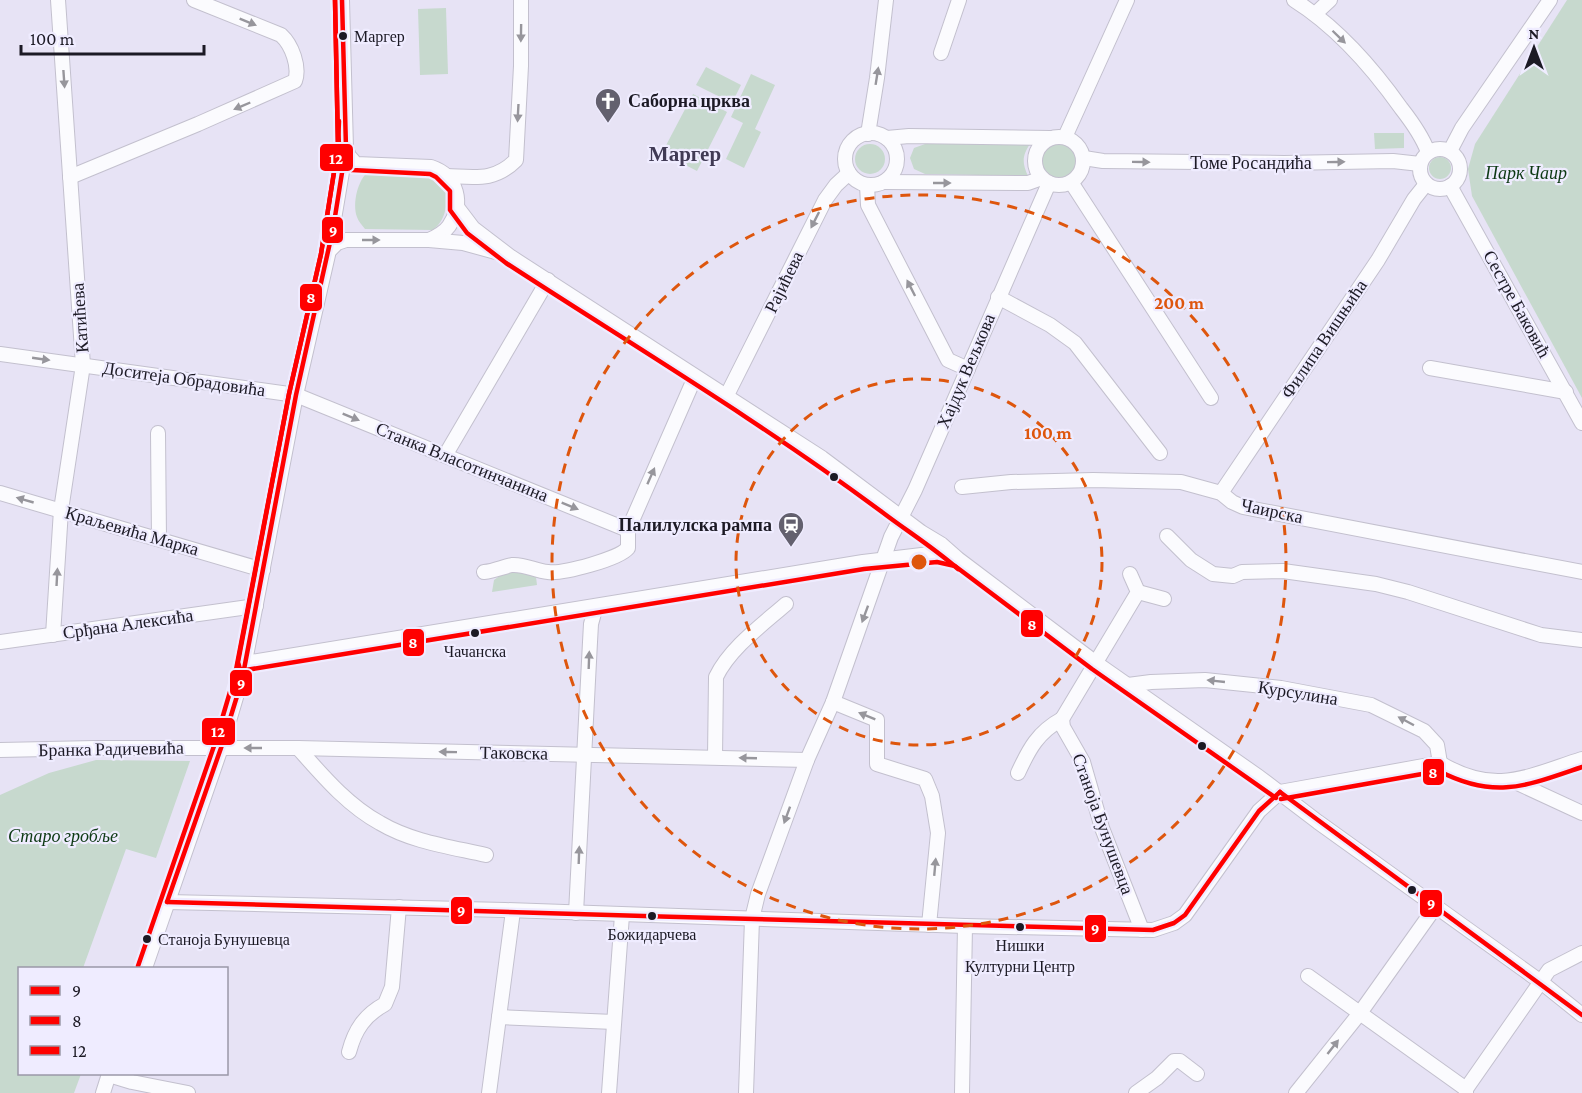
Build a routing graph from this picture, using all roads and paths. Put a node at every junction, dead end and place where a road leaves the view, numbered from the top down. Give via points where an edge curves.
1 (58, 0) edge
2 (194, 0) edge
3 (342, 0) edge
4 (521, 0) edge
5 (886, 0) edge
6 (959, 0) edge
7 (1127, 0) edge
8 (1294, 0) edge
9 (1330, 0) edge
10 (1550, 0) edge
11 (1315, 14) junction
12 (941, 53) dead end
13 (868, 134) junction
14 (1065, 137) junction
15 (887, 138) junction
16 (1050, 138) junction
17 (1449, 151) junction
18 (1084, 158) junction
19 (1424, 158) junction
20 (349, 170) junction
21 (849, 173) junction
22 (447, 176) junction
23 (70, 177) junction
24 (1045, 181) junction
25 (884, 182) junction
26 (1071, 182) junction
27 (1426, 184) junction
28 (867, 185) junction
29 (1450, 186) junction
30 (457, 207) junction
31 (333, 229) junction
32 (346, 240) junction
33 (429, 240) junction
34 (328, 252) junction
35 (511, 257) junction
36 (548, 280) junction
37 (998, 297) junction
38 (0, 354) edge
39 (83, 365) junction
40 (1430, 368) dead end
41 (968, 369) junction
42 (695, 377) junction
43 (1566, 392) junction
44 (296, 395) junction
45 (726, 397) junction
46 (1211, 398) dead end
47 (1582, 423) edge
48 (158, 433) dead end
49 (1160, 453) dead end
50 (446, 454) junction
51 (962, 487) dead end
52 (0, 493) edge
53 (1221, 493) junction
54 (61, 510) junction
55 (903, 517) junction
56 (628, 530) junction
57 (1167, 536) dead end
58 (159, 538) junction
59 (885, 559) junction
60 (958, 559) junction
61 (263, 570) junction
62 (484, 572) dead end
63 (1582, 572) edge
64 (1130, 574) dead end
65 (1138, 592) junction
66 (1164, 599) dead end
67 (786, 604) dead end
68 (256, 606) junction
69 (596, 606) junction
70 (53, 635) junction
71 (1582, 640) edge
72 (0, 642) edge
73 (245, 663) junction
74 (1096, 663) junction
75 (1128, 686) junction
76 (833, 702) junction
77 (1062, 719) junction
78 (221, 748) junction
79 (298, 748) junction
80 (0, 750) edge
81 (583, 755) junction
82 (715, 757) junction
83 (1582, 759) edge
84 (807, 760) junction
85 (1440, 763) junction
86 (1018, 773) dead end
87 (1514, 781) junction
88 (1280, 792) junction
89 (1582, 813) edge
90 (486, 855) dead end
91 (167, 902) junction
92 (1436, 906) junction
93 (399, 907) junction
94 (513, 911) junction
95 (576, 913) junction
96 (622, 915) junction
97 (752, 919) junction
98 (929, 925) junction
99 (965, 926) junction
100 (1142, 930) junction
101 (1582, 953) edge
102 (146, 967) edge
103 (1308, 976) dead end
104 (1541, 982) junction
105 (1359, 1013) junction
106 (1582, 1015) edge
107 (499, 1017) junction
108 (614, 1022) junction
109 (349, 1052) dead end
110 (1197, 1074) dead end
111 (109, 1075) edge
112 (112, 1075) edge
113 (1466, 1091) edge
114 (103, 1093) edge
115 (188, 1093) edge
116 (489, 1093) edge
117 (609, 1093) edge
118 (746, 1093) edge
119 (962, 1093) edge
120 (1136, 1093) edge
121 (1296, 1093) edge

1 -> 23 street, Катићева
2 -> 23 street via 281,35 289,45 297,70 295,81
3 - 20 street
4 -> 22 street via 516,160 492,176
13 -> 5 street
6 - 12 street
7 - 14 street
8 - 11 street
9 - 11 street
10 - 17 street
11 -> 19 street via 1370,67 1415,128
13 - 15 street
13 - 21 street via 848,148
14 - 16 street
14 - 18 street via 1078,145
15 - 16 street
15 - 25 street via 897,157 894,172
16 - 24 street via 1035,156
17 - 19 street via 1438,148
17 - 29 street via 1458,159 1460,171
18 -> 19 street, Томе Росандића via 1284,164
18 - 26 street via 1081,172
19 - 27 street via 1420,175
20 - 22 street via 431,167
20 - 31 street
21 - 28 street
21 -> 45 street, Рајићева via 825,200
22 - 30 street via 457,189
23 - 39 street, Катићева
25 -> 24 street
24 - 26 street via 1056,185
24 - 37 street, Хајдук Вељкова
25 - 28 street
26 - 46 street
27 - 29 street via 1438,189
27 - 53 street, Филипа Вишњића
41 -> 28 street via 948,360 868,205
29 - 43 street, Сестре Баковић
30 - 33 street via 449,226
30 - 35 street via 473,228
31 - 32 street
31 - 34 street
32 -> 33 street
32 - 34 street
33 - 35 street via 464,243
34 - 44 street
35 - 36 street
36 - 42 street
36 - 50 street
37 - 41 street, Хајдук Вељкова
37 - 49 street via 1075,343
38 -> 39 street, Доситеја Обрадовића
39 - 44 street, Доситеја Обрадовића
39 - 54 street, Катићева
40 - 43 street
41 - 55 street, Хајдук Вељкова
42 - 45 street
56 -> 42 street
43 - 47 street, Сестре Баковић
44 -> 50 street, Станка Власотинчанина
44 - 61 street
45 - 55 street via 822,458
48 - 58 street
50 -> 56 street, Станка Власотинчанина
51 - 53 street, Чаирска via 1132,480 1180,482
54 -> 52 street, Краљевића Марка
53 - 63 street, Чаирска via 1243,507
54 - 58 street, Краљевића Марка
70 -> 54 street, Катићева
55 - 59 street, Хајдук Вељкова via 891,537
55 - 60 street
56 - 62 street via 628,548 610,559 555,573 513,565
57 - 71 street via 1191,560 1213,574 1283,571 1376,584 1541,635
58 - 61 street, Краљевића Марка
59 - 60 street via 930,554
59 - 69 street
59 -> 76 street
60 - 74 street
61 - 68 street
64 - 65 street
65 - 66 street
65 - 74 street
67 - 82 street via 736,650 716,677
68 - 70 street, Срђана Алексића
68 - 73 street
69 - 73 street
81 -> 69 street via 591,624
70 - 72 street, Срђана Алексића
73 - 78 street
74 - 75 street
74 - 77 street
85 -> 75 street, Курсулина via 1437,744 1424,731 1371,705 1281,688 1205,680
75 - 88 street
76 - 84 street
98 -> 76 street via 938,832 925,778 877,764 877,720
77 - 86 street via 1036,739
77 - 100 street, Станоја Бунушевца via 1083,762 1102,828
79 -> 78 street, Таковска
78 - 80 street, Бранка Радичевића
78 - 91 street
81 -> 79 street, Таковска
79 - 90 street via 342,794 380,824 407,836
81 - 82 street, Таковска
95 -> 81 street
84 -> 82 street, Таковска
83 - 87 street
84 -> 97 street
85 - 87 street via 1485,781
85 - 88 street
87 - 89 street
88 - 92 street
88 - 100 street via 1259,811 1185,915 1164,927
91 - 93 street
91 - 102 street
92 - 104 street
92 - 105 street
93 - 94 street
93 - 109 street via 392,987 385,1005 363,1021
94 - 95 street
94 - 107 street
95 - 96 street
96 - 97 street
96 - 108 street
97 - 98 street
97 - 118 street
98 - 99 street
99 - 100 street
99 - 119 street
101 - 104 street via 1549,970
103 - 105 street
104 - 106 street
104 - 113 street
105 - 113 street
121 -> 105 street
107 - 108 street
107 - 116 street
108 - 117 street
110 - 120 street via 1180,1060 1174,1061
111 - 114 street
112 - 115 street

